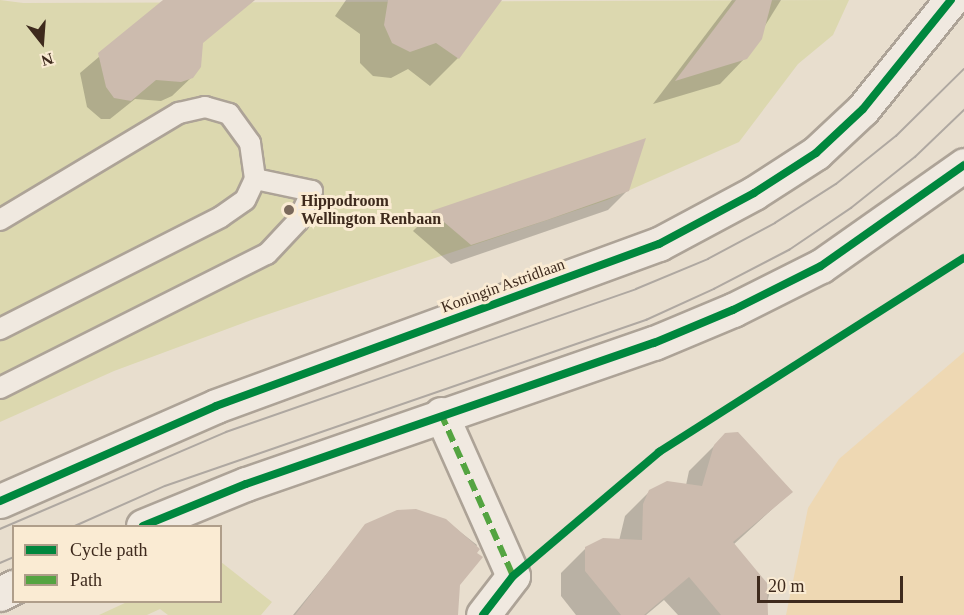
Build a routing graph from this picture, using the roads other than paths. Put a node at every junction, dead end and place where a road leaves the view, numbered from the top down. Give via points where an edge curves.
1 (951, 0) edge
2 (964, 165) edge
3 (255, 179) junction
4 (0, 220) edge
5 (0, 329) edge
6 (0, 388) edge
7 (441, 414) junction
8 (0, 501) edge
9 (145, 525) edge
10 (483, 615) edge

1 - 8 street, Koningin Astridlaan via 863,109 816,153 754,193 670,238 216,406
2 - 7 street via 821,266 734,310 654,343
3 - 4 lane via 250,144 229,114 205,107 179,113
3 - 5 lane via 245,200 221,217
3 - 6 lane via 312,191 298,221 267,254
7 - 9 street via 246,484
7 - 10 street via 513,576

